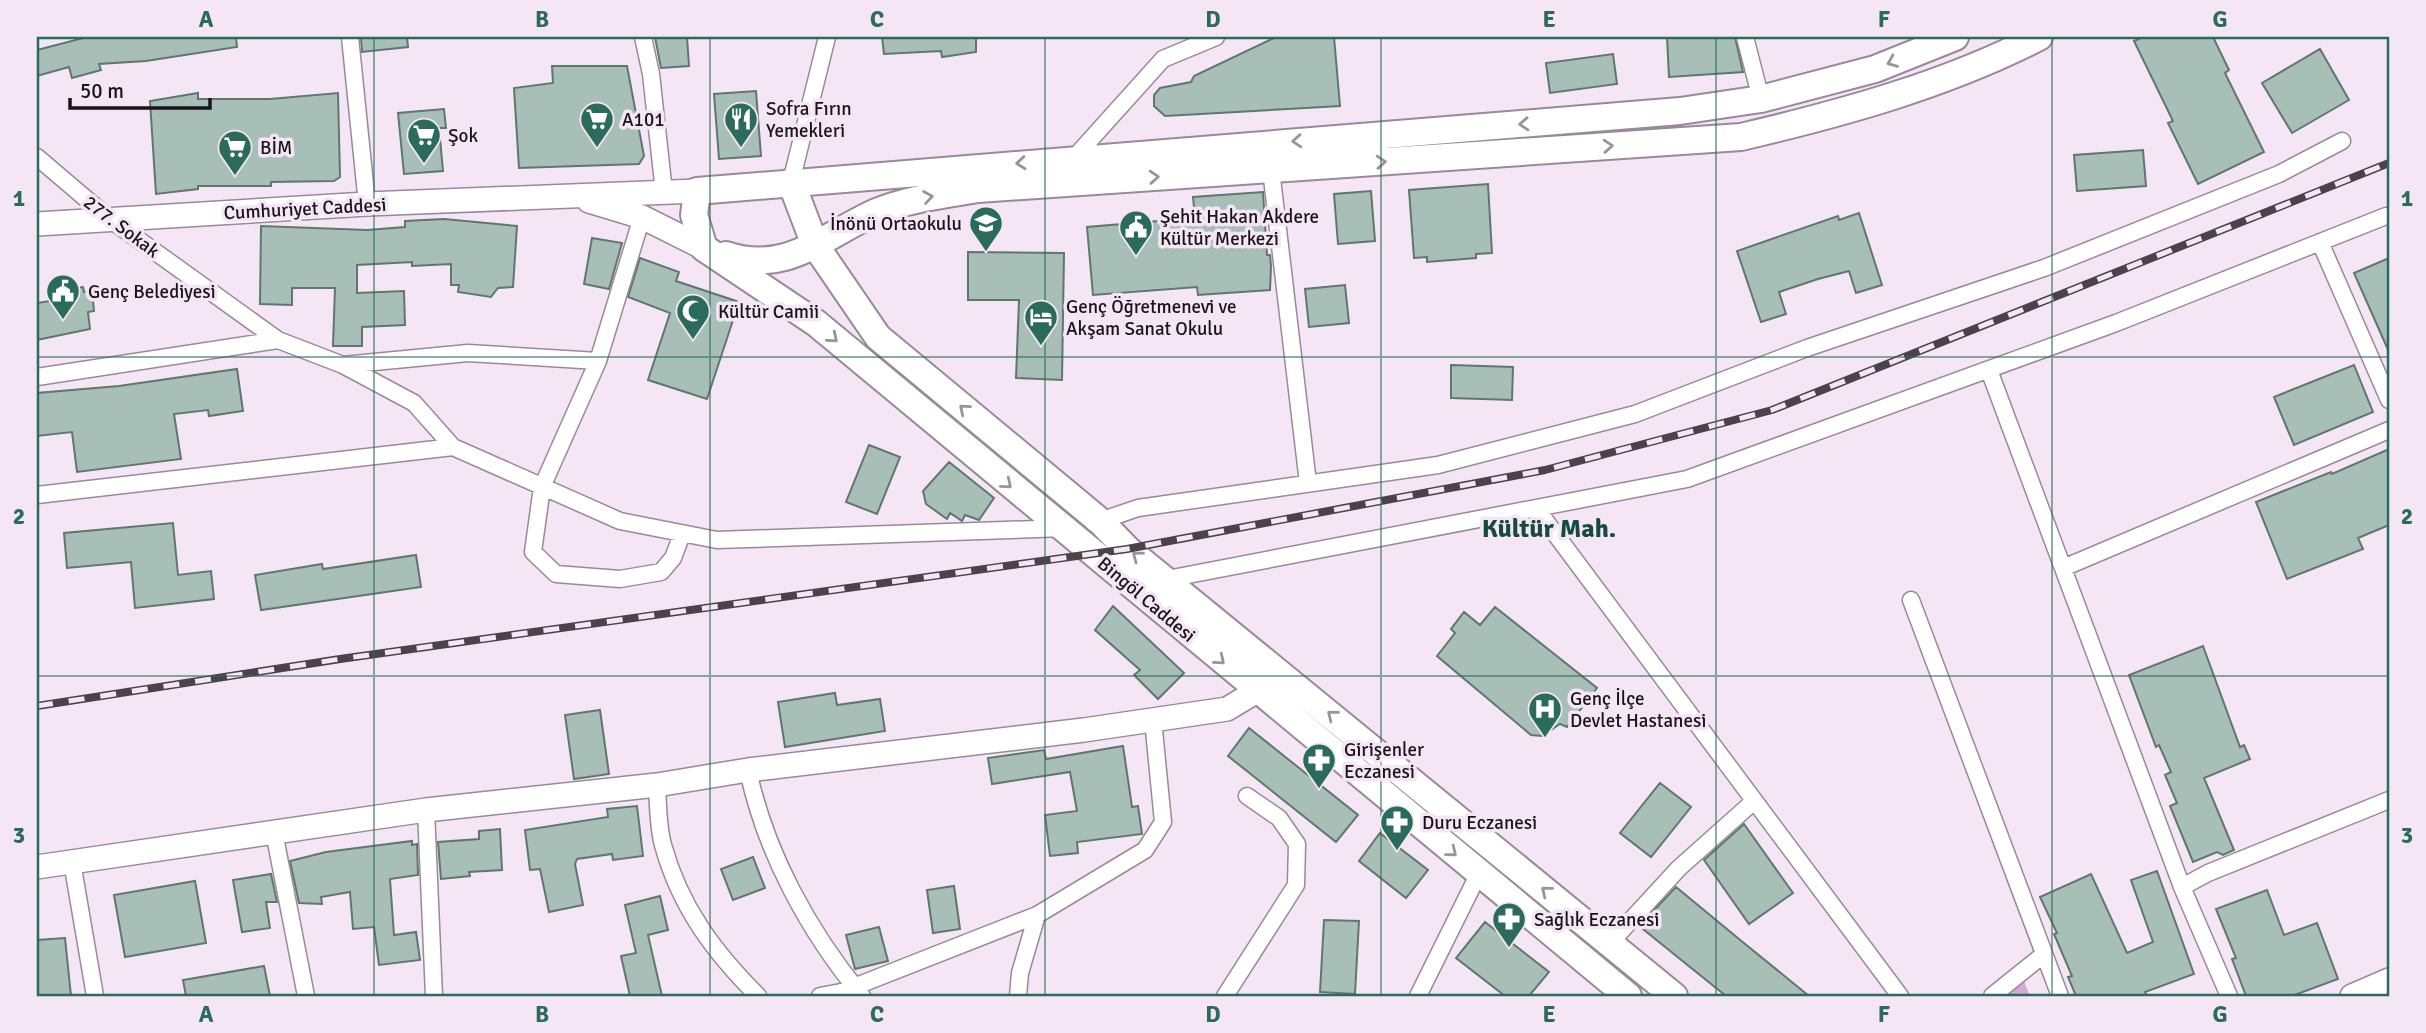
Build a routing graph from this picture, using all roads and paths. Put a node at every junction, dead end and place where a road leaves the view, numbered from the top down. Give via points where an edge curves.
1 (350, 37) edge
2 (643, 37) edge
3 (827, 37) edge
4 (1216, 37) edge
5 (1745, 37) edge
6 (1955, 37) edge
7 (2039, 37) edge
8 (1761, 99) junction
9 (2342, 141) dead end
10 (37, 157) edge
11 (1073, 159) junction
12 (1271, 170) junction
13 (790, 182) junction
14 (697, 191) junction
15 (664, 192) junction
16 (572, 196) junction
17 (367, 204) junction
18 (2386, 216) dead end
19 (642, 217) junction
20 (111, 220) junction
21 (37, 224) edge
22 (2320, 242) junction
23 (815, 245) junction
24 (704, 248) junction
25 (278, 340) junction
26 (598, 362) junction
27 (343, 365) junction
28 (1989, 370) junction
29 (37, 377) edge
30 (2389, 400) edge
31 (2389, 430) edge
32 (453, 447) junction
33 (1308, 483) junction
34 (542, 487) junction
35 (37, 495) edge
36 (1536, 508) junction
37 (1101, 522) junction
38 (1061, 529) junction
39 (682, 534) junction
40 (2063, 568) junction
41 (1167, 579) junction
42 (1911, 600) dead end
43 (1262, 657) junction
44 (1257, 691) junction
45 (1153, 720) junction
46 (748, 770) junction
47 (656, 785) junction
48 (1247, 796) dead end
49 (2389, 800) edge
50 (1753, 802) junction
51 (426, 810) junction
52 (274, 832) junction
53 (72, 862) junction
54 (37, 867) edge
55 (1479, 873) junction
56 (2182, 887) junction
57 (1037, 915) junction
58 (1610, 943) junction
59 (2043, 955) junction
60 (2389, 980) edge
61 (858, 991) edge
62 (95, 996) edge
63 (306, 996) edge
64 (434, 996) edge
65 (758, 996) edge
66 (820, 996) edge
67 (1018, 996) edge
68 (1225, 996) edge
69 (1418, 996) edge
70 (1628, 996) edge
71 (1674, 996) edge
72 (1900, 996) edge
73 (1992, 996) edge
74 (2060, 996) edge
75 (2228, 996) edge
76 (2352, 996) edge

1 - 17 street
2 - 15 street
3 - 13 street
4 - 11 street via 1163,59
5 - 8 street
6 -> 8 main road via 1875,69
12 -> 7 main road via 1741,137 1857,110 2002,56
8 -> 11 main road via 1680,111
9 - 33 street via 2278,174 2044,268 1807,348 1635,414 1438,465
10 - 20 street, 277. Sokak
11 -> 13 main road
23 -> 12 main road via 910,200 978,189
12 - 33 street
13 - 14 main road
13 - 23 main road, Bingöl Caddesi
14 - 15 street, Cumhuriyet Caddesi
14 - 24 main road via 694,215
15 - 16 street, Cumhuriyet Caddesi
16 - 17 street, Cumhuriyet Caddesi
16 - 19 street
17 - 20 street, Cumhuriyet Caddesi
18 - 22 street
19 - 24 street
19 - 26 street
20 - 21 street, Cumhuriyet Caddesi
20 - 25 street, 277. Sokak
22 - 28 street
22 - 30 street
23 - 24 main road via 780,261 748,263
37 -> 23 main road, Bingöl Caddesi via 878,337
24 -> 38 main road, Bingöl Caddesi via 816,324
25 - 27 street, 277. Sokak
25 - 29 street
26 - 27 street via 468,353
26 - 34 street
27 - 32 street, 277. Sokak via 414,403
28 - 36 street via 1687,479
28 - 40 street
31 - 40 street
32 - 34 street
32 - 35 street
33 - 37 street via 1138,508
34 - 39 street via 620,522
34 - 39 street via 533,552 556,574 620,579 661,572 673,558
36 - 41 street
36 - 50 street
37 - 38 street
41 -> 37 main road, Bingöl Caddesi
38 - 39 street via 717,540
38 -> 44 main road, Bingöl Caddesi
40 - 56 street
41 - 43 main road, Bingöl Caddesi
42 - 59 street
43 - 44 street
58 -> 43 main road, Bingöl Caddesi
44 - 45 street via 1227,709
44 -> 55 main road, Bingöl Caddesi
45 - 46 street
45 - 57 street via 1163,822 1145,850
46 - 47 street
46 - 61 street via 757,811 813,929
47 - 51 street
47 - 65 street via 662,845 696,925
48 - 68 street via 1279,818 1297,844 1296,886
49 - 56 street
50 - 58 street via 1679,868
50 - 72 street
51 - 52 street
51 - 64 street
52 - 53 street
52 - 63 street
53 - 54 street
53 - 62 street
55 - 69 street
55 - 70 main road, Bingöl Caddesi
56 - 75 street
57 - 61 street
57 - 67 street
58 - 71 main road, Bingöl Caddesi
59 - 73 street
59 - 74 street
60 - 76 street
61 - 66 street

